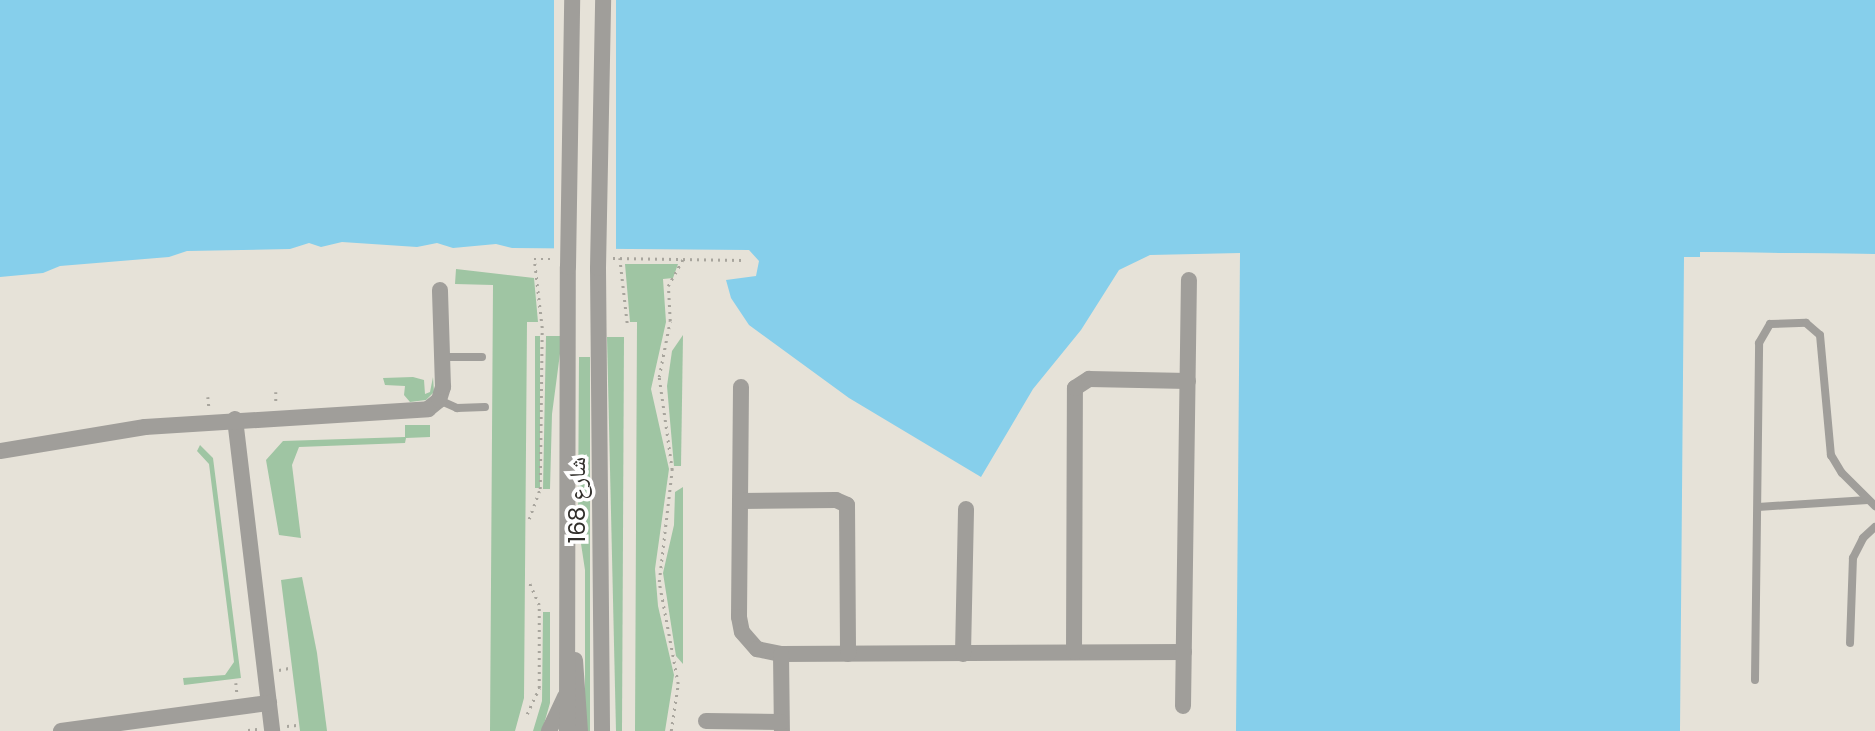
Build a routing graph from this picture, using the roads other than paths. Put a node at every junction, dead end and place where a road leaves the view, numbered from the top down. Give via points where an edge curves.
1 (572, 0) edge
2 (603, 0) edge
3 (1189, 280) dead end
4 (440, 290) dead end
5 (442, 357) junction
6 (482, 357) dead end
7 (1188, 380) junction
8 (741, 387) dead end
9 (439, 400) junction
10 (485, 407) dead end
11 (235, 419) junction
12 (0, 450) edge
13 (740, 501) junction
14 (1872, 503) edge
15 (1758, 507) junction
16 (966, 509) dead end
17 (1875, 527) edge
18 (567, 624) junction
19 (1850, 643) dead end
20 (1074, 652) junction
21 (1184, 652) junction
22 (781, 654) junction
23 (848, 654) junction
24 (963, 654) junction
25 (1755, 680) dead end
26 (567, 691) junction
27 (269, 704) junction
28 (1183, 706) dead end
29 (706, 721) dead end
30 (781, 726) edge
31 (61, 731) edge
32 (272, 731) edge
33 (549, 731) edge
34 (567, 731) edge
35 (580, 731) edge
36 (602, 731) edge

1 - 18 street, شارع 168, bridge
2 - 36 street, شارع 168, bridge via 598,268
3 - 7 street
4 - 5 street
5 - 6 lane
5 - 9 street
7 - 20 street via 1089,379 1075,388
7 - 21 street
8 - 13 street
9 - 10 lane via 457,408
9 - 11 street via 415,412
11 - 12 street
11 - 27 street
13 - 22 street via 740,625 757,649
13 - 23 street via 836,500 847,505
14 - 15 lane
14 - 15 lane via 1842,474 1827,444 1820,335 1807,323 1782,322 1766,328 1760,337
15 - 25 lane
16 - 24 street
17 - 19 lane via 1853,558
18 - 26 street, شارع 168
18 - 35 street, شارع 168 via 576,666
20 - 21 street
20 - 24 street
21 - 28 street
22 - 23 street
22 - 30 street
23 - 24 street
26 - 33 street
26 - 34 street, شارع 168
27 - 31 street
27 - 32 street
29 - 30 street

